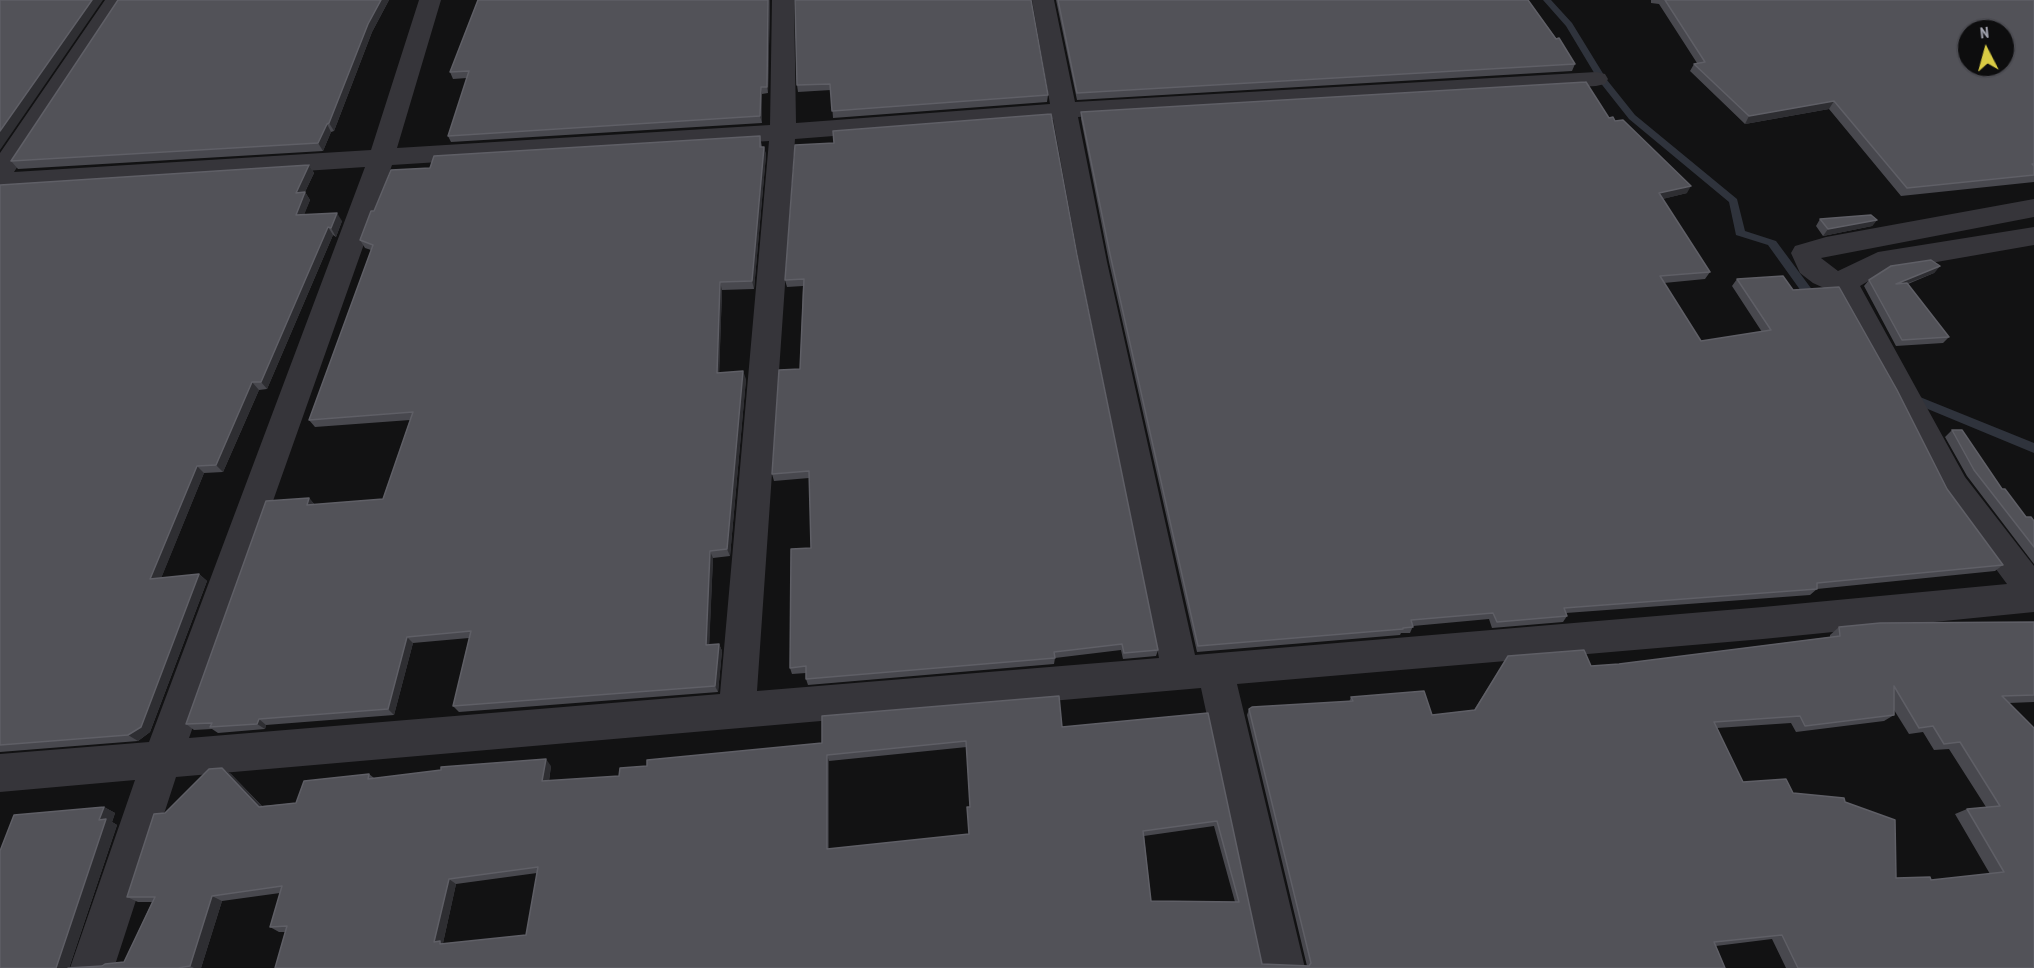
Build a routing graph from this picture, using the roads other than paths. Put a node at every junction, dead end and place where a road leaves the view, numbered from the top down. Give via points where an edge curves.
1 (116, 0) edge
2 (430, 0) edge
3 (783, 0) edge
4 (1043, 0) edge
5 (1596, 79) dead end
6 (1065, 110) junction
7 (783, 132) junction
8 (382, 156) junction
9 (0, 172) edge
10 (0, 182) edge
11 (2034, 208) edge
12 (2034, 236) edge
13 (1846, 286) junction
14 (2034, 595) edge
15 (1198, 670) junction
16 (737, 710) junction
17 (162, 759) junction
18 (0, 773) edge
19 (92, 968) edge
20 (1283, 968) edge

1 - 9 street
2 - 8 street
3 - 7 street
4 - 6 street
5 - 6 street
6 - 7 street
6 - 15 street via 1093,262
7 - 8 street
7 - 16 street
8 - 10 street
8 - 17 street
11 - 13 street via 1805,253 1810,266 1822,276
12 - 13 street via 1878,262 1848,278
13 - 14 street via 1953,486
14 - 15 street via 1751,624
15 - 16 street
15 - 20 street
16 - 17 street
17 - 18 street
17 - 19 street

